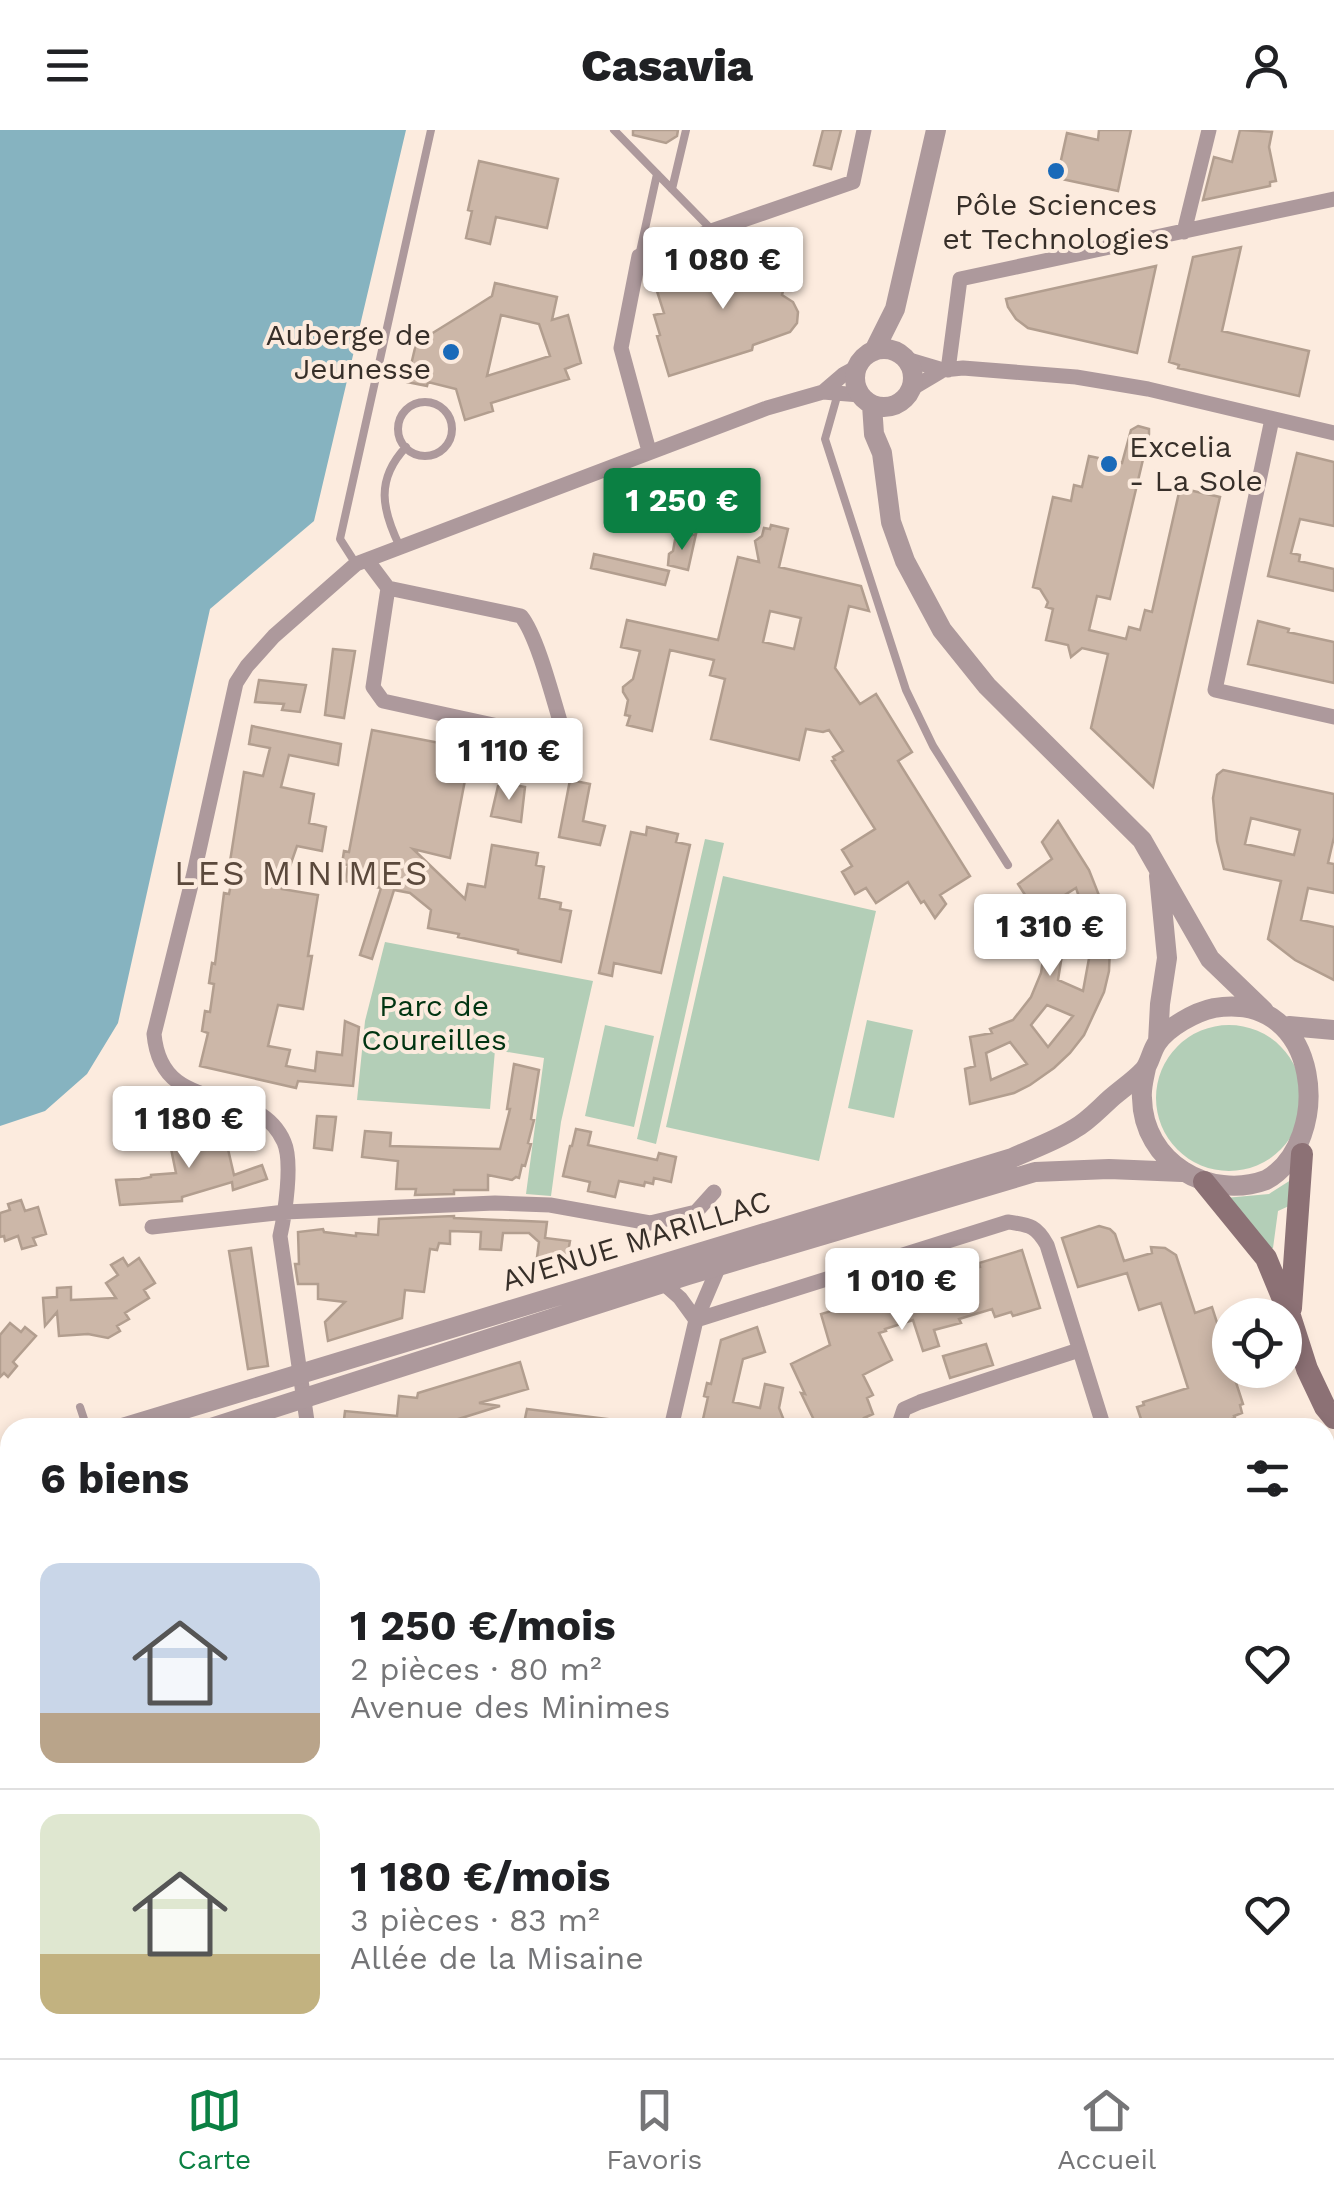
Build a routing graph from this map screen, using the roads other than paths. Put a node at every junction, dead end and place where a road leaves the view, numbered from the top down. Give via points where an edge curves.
1 (431, 130) edge
2 (614, 130) edge
3 (686, 130) edge
4 (864, 130) edge
5 (936, 130) edge
6 (1208, 130) edge
7 (657, 174) junction
8 (672, 189) junction
9 (1334, 199) edge
10 (714, 232) junction
11 (1184, 232) junction
12 (639, 256) junction
13 (895, 309) junction
14 (874, 351) junction
15 (904, 357) junction
16 (856, 368) junction
17 (946, 370) junction
18 (830, 393) junction
19 (903, 397) junction
20 (866, 400) junction
21 (1272, 419) junction
22 (1334, 433) edge
23 (406, 448) junction
24 (649, 451) junction
25 (882, 453) junction
26 (400, 547) junction
27 (361, 562) junction
28 (388, 588) junction
29 (1334, 717) edge
30 (1008, 865) dead end
31 (1158, 870) junction
32 (1266, 1013) junction
33 (1289, 1026) junction
34 (1331, 1028) edge
35 (1158, 1042) junction
36 (1146, 1068) junction
37 (1302, 1154) junction
38 (1193, 1177) junction
39 (714, 1192) dead end
40 (285, 1212) junction
41 (152, 1226) dead end
42 (719, 1266) junction
43 (664, 1283) junction
44 (1283, 1298) edge
45 (1291, 1298) edge
46 (696, 1320) junction
47 (1079, 1350) junction
48 (1302, 1354) edge
49 (301, 1373) junction
50 (304, 1397) junction
51 (80, 1407) dead end
52 (84, 1418) edge
53 (155, 1418) edge
54 (241, 1418) edge
55 (307, 1418) edge
56 (674, 1418) edge
57 (901, 1418) edge
58 (1101, 1418) edge
59 (1334, 1418) edge

1 - 27 lane via 340,539
2 - 7 lane
3 - 8 lane
4 - 10 street via 853,182
5 - 13 street
6 - 11 street
7 - 8 lane
7 - 12 lane
8 - 10 lane
9 - 11 street
10 - 12 street
11 - 17 street via 960,280
12 - 24 street via 620,348
13 - 14 street
13 - 15 street
14 - 15 street
14 - 16 street
15 - 17 street
15 - 19 street via 912,374
16 - 18 street
16 - 20 street via 856,386
17 - 19 street
17 - 21 street via 1076,378
18 - 20 street
18 - 24 street
18 - 30 lane via 825,438 906,690
19 - 20 street via 880,407
19 - 25 street
20 - 25 street
21 - 22 street
21 - 29 street via 1215,690
23 - 23 lane via 418,455 440,452 452,436 448,414 425,402 405,412 398,428
23 - 26 lane via 393,461 383,497
24 - 26 street
25 - 31 street via 891,522 942,630 987,686 1128,824
26 - 27 street
27 - 28 street
27 - 40 street via 274,636 236,683 154,1034 156,1053 181,1086 240,1104 274,1127 288,1158
28 - 28 street via 373,687 383,701 566,741 521,616
31 - 32 street via 1210,959
31 - 35 street via 1167,958
32 - 33 street
32 - 35 street via 1211,1009
33 - 34 street
33 - 37 street via 1313,1056 1321,1080 1321,1124
35 - 36 street
36 - 38 street via 1146,1126 1160,1152
36 - 49 street, AVENUE MARILLAC via 1074,1129 1012,1158
37 - 38 street via 1252,1185 1228,1187
37 - 45 main road
38 - 42 street, AVENUE MARILLAC via 1109,1169 1035,1172
38 - 44 main road via 1266,1258
39 - 40 street via 696,1212 650,1223 550,1205
40 - 41 street
40 - 49 street via 280,1236
42 - 43 street, AVENUE MARILLAC
42 - 46 street
43 - 46 street
43 - 50 street, AVENUE MARILLAC
46 - 47 street via 1008,1222 1039,1230 1048,1245
46 - 56 street
47 - 57 street via 904,1409
47 - 58 street
48 - 59 main road
49 - 50 street
49 - 53 street, AVENUE MARILLAC
50 - 54 street, AVENUE MARILLAC
50 - 55 street
51 - 52 lane

